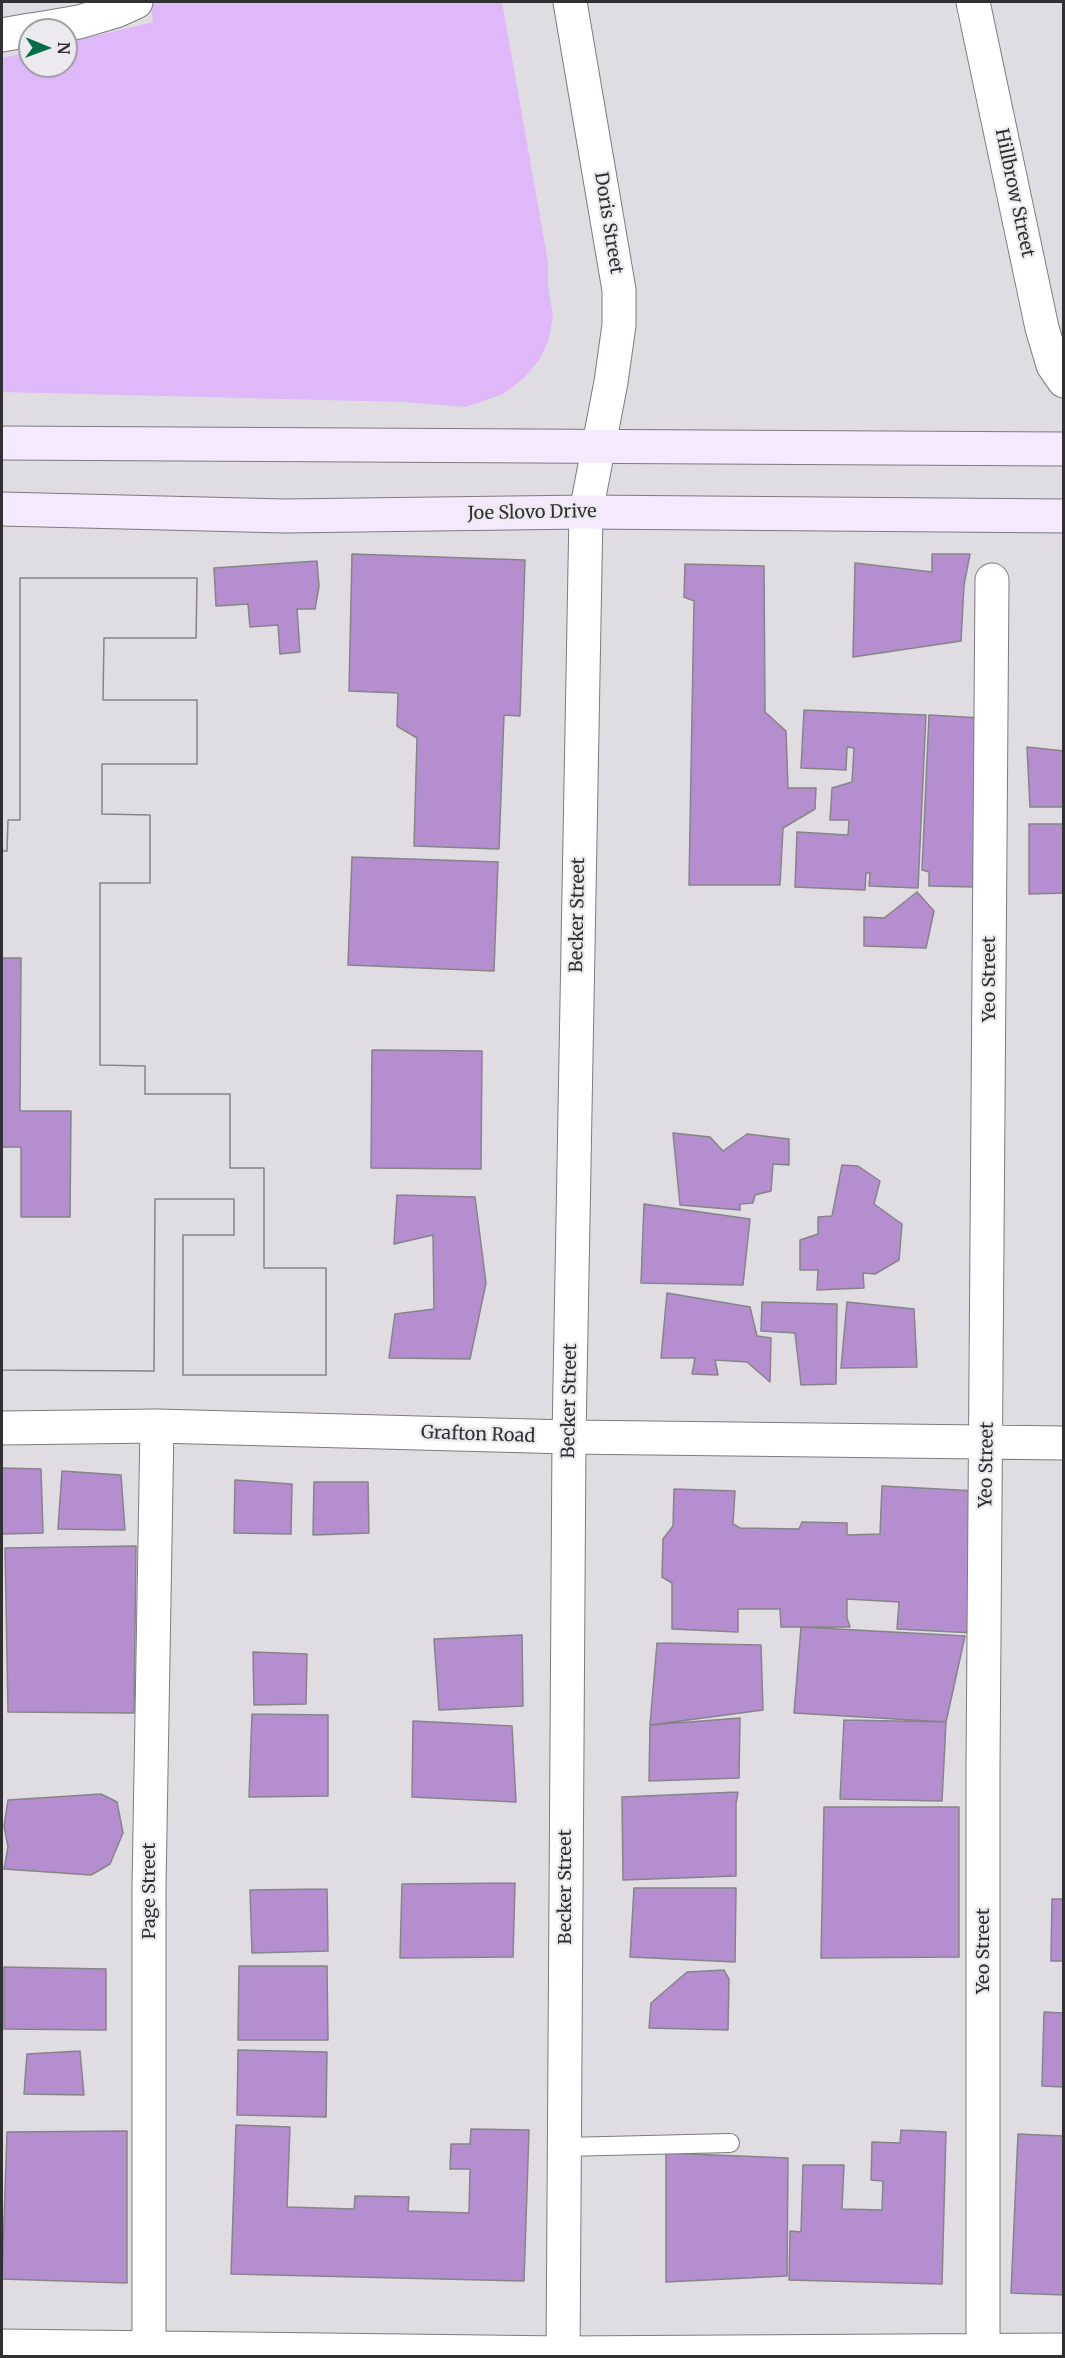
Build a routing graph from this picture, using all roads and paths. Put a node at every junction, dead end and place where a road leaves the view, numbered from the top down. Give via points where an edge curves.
1 (136, 2) edge
2 (570, 2) edge
3 (973, 2) edge
4 (78, 22) edge
5 (18, 32) edge
6 (2, 35) edge
7 (1064, 381) edge
8 (2, 443) edge
9 (599, 446) junction
10 (1064, 449) edge
11 (2, 509) edge
12 (586, 512) junction
13 (1064, 516) edge
14 (992, 580) dead end
15 (157, 1426) junction
16 (2, 1428) edge
17 (569, 1437) junction
18 (987, 1443) junction
19 (1064, 1443) edge
20 (730, 2143) dead end
21 (564, 2147) junction
22 (2, 2346) edge
23 (1064, 2350) edge
24 (149, 2352) edge
25 (983, 2353) edge
26 (563, 2355) edge

1 - 4 street
2 - 9 street, Doris Street via 619,290 617,337
3 - 7 street, Hillbrow Street via 1042,328 1053,365
5 - 6 street
8 - 9 main road
9 - 10 main road
9 - 12 street, Becker Street
11 - 12 main road, Joe Slovo Drive via 285,516
12 - 13 main road, Joe Slovo Drive
12 - 17 street, Becker Street
14 - 18 street, Yeo Street
15 - 16 street, Grafton Road
15 - 17 street, Grafton Road
15 - 24 street, Page Street via 149,1887
17 - 18 street, Grafton Road
17 - 21 street, Becker Street
18 - 19 street, Grafton Road
18 - 25 street, Yeo Street
20 - 21 lane
21 - 26 street, Becker Street
22 - 24 street
23 - 25 street
24 - 26 street
25 - 26 street

